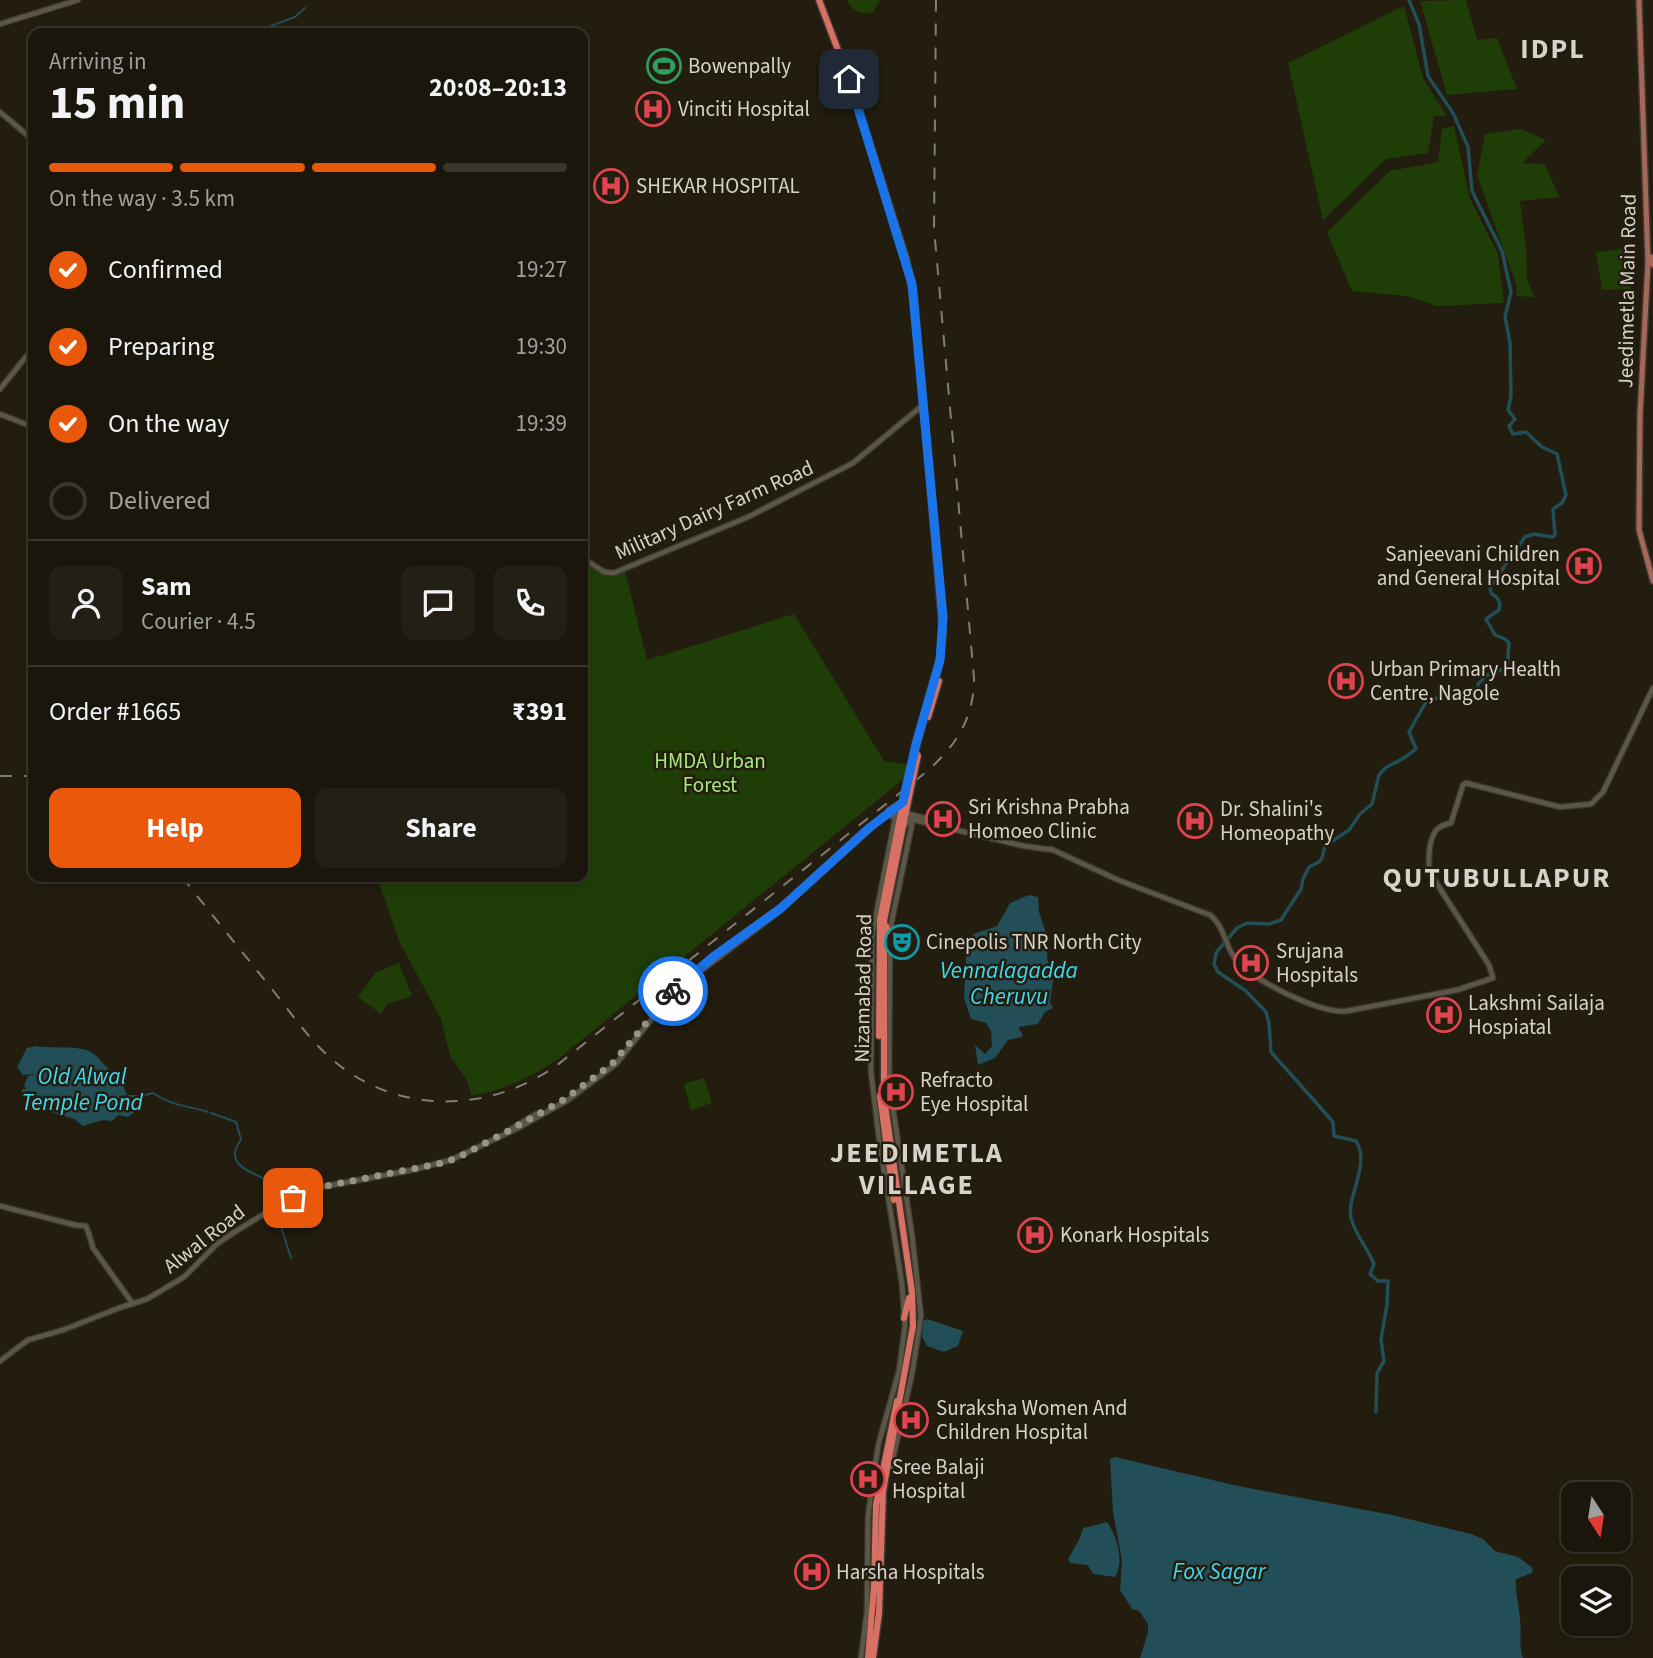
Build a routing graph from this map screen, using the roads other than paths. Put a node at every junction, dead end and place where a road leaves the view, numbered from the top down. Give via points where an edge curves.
1 (78, 0) edge
2 (820, 0) edge
3 (1641, 0) edge
4 (0, 24) edge
5 (0, 112) edge
6 (28, 136) edge
7 (1645, 144) junction
8 (1651, 257) edge
9 (1653, 265) edge
10 (28, 354) edge
11 (1644, 356) junction
12 (922, 371) junction
13 (0, 389) edge
14 (923, 405) junction
15 (0, 414) edge
16 (28, 425) edge
17 (935, 517) junction
18 (588, 561) edge
19 (1653, 573) edge
20 (1653, 581) edge
21 (939, 671) junction
22 (1653, 686) edge
23 (908, 792) junction
24 (903, 802) junction
25 (888, 814) junction
26 (903, 814) junction
27 (912, 824) dead end
28 (1027, 846) junction
29 (896, 850) junction
30 (884, 920) junction
31 (890, 937) junction
32 (886, 969) junction
33 (881, 1029) junction
34 (889, 1106) junction
35 (882, 1137) junction
36 (0, 1206) edge
37 (912, 1235) junction
38 (904, 1236) junction
39 (907, 1268) junction
40 (125, 1295) junction
41 (909, 1298) junction
42 (133, 1304) junction
43 (125, 1306) junction
44 (904, 1318) junction
45 (0, 1361) edge
46 (903, 1404) junction
47 (897, 1421) junction
48 (891, 1449) junction
49 (894, 1457) junction
50 (891, 1467) dead end
51 (879, 1504) junction
52 (875, 1555) junction
53 (867, 1564) junction
54 (861, 1658) edge
55 (870, 1658) edge

1 - 4 main road
2 - 12 highway, Nizamabad Road via 907,255
3 - 7 main road, Jeedimetla Main Road
5 - 6 main road
7 - 8 main road, Jeedimetla Main Road
7 - 11 main road, Jeedimetla Main Road via 1648,262
8 - 9 main road
8 - 11 main road, Jeedimetla Main Road
10 - 13 main road
11 - 19 main road, Jeedimetla Main Road via 1641,523
11 - 20 main road, Jeedimetla Main Road via 1639,530
12 - 14 highway, Nizamabad Road
12 - 17 highway, Nizamabad Road
14 - 17 highway, Nizamabad Road
14 - 18 main road, Military Dairy Farm Road via 853,463 748,517 614,573
15 - 16 main road
17 - 21 highway, Nizamabad Road via 947,633
21 - 23 highway, Nizamabad Road, bridge
21 - 23 highway, Nizamabad Road, bridge via 910,769
22 - 28 main road via 1599,798 1585,806 1558,806 1466,783 1451,823 1435,831 1430,873 1493,976 1458,989 1336,1010 1252,971 1238,959 1217,919 1207,912 1051,849
23 - 24 highway, Nizamabad Road
23 - 26 highway, Nizamabad Road
24 - 25 highway
24 - 26 highway, Nizamabad Road
25 - 26 main road
25 - 35 main road, Nizamabad Road via 895,819 872,935 872,1087
25 - 42 main road, Alwal Road via 781,908 669,995 624,1053 565,1099 459,1157 311,1189 219,1242 184,1278
26 - 28 main road
26 - 29 highway, Nizamabad Road
27 - 31 main road, Nizamabad Road
28 - 29 main road via 908,819
29 - 30 highway, Nizamabad Road
29 - 33 highway, Nizamabad Road via 880,920
30 - 31 highway
30 - 32 highway, Nizamabad Road
31 - 32 main road, Nizamabad Road
32 - 33 highway, Nizamabad Road
32 - 34 main road, Nizamabad Road
33 - 34 highway, Nizamabad Road
33 - 35 highway, Nizamabad Road
34 - 37 main road, Nizamabad Road
34 - 38 highway, Nizamabad Road
35 - 39 highway, Nizamabad Road
35 - 44 main road, Nizamabad Road
36 - 40 main road via 84,1226 93,1248
37 - 38 highway
37 - 46 main road, Nizamabad Road via 921,1325
38 - 39 highway, Nizamabad Road
39 - 41 highway, Nizamabad Road
39 - 46 highway, Nizamabad Road via 913,1326
40 - 42 main road
40 - 43 main road
41 - 44 highway
41 - 47 highway, Nizamabad Road via 910,1331
42 - 43 main road, Alwal Road
43 - 45 main road, Alwal Road via 28,1340
44 - 53 main road, Nizamabad Road via 899,1371 879,1441
46 - 47 highway, Nizamabad Road
47 - 48 highway, Nizamabad Road
47 - 49 main road, Nizamabad Road
47 - 51 highway, Nizamabad Road
48 - 49 highway
48 - 51 highway, Nizamabad Road
49 - 50 main road, Nizamabad Road
51 - 52 highway, Nizamabad Road
51 - 55 highway, Nizamabad Road via 879,1613
52 - 53 highway
52 - 55 highway, Nizamabad Road
53 - 54 main road, Nizamabad Road

